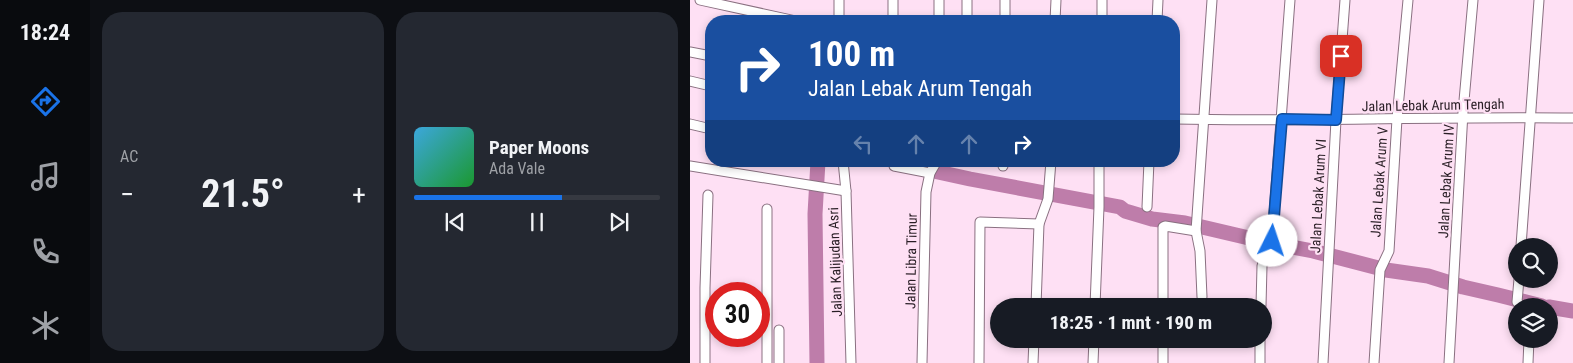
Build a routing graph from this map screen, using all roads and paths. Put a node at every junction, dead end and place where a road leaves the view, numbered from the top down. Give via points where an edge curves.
1 (700, 0) edge
2 (839, 0) edge
3 (893, 0) edge
4 (939, 0) edge
5 (967, 0) edge
6 (1005, 0) edge
7 (1056, 0) edge
8 (1102, 0) edge
9 (1158, 0) edge
10 (1212, 0) edge
11 (1290, 0) edge
12 (1345, 0) edge
13 (1408, 0) edge
14 (1473, 0) edge
15 (1539, 0) edge
16 (769, 15) edge
17 (839, 15) edge
18 (893, 15) edge
19 (939, 15) edge
20 (966, 15) edge
21 (1005, 15) edge
22 (1055, 15) edge
23 (1102, 15) edge
24 (1157, 15) edge
25 (690, 52) edge
26 (705, 55) edge
27 (690, 81) edge
28 (705, 85) edge
29 (1530, 118) junction
30 (1573, 118) edge
31 (1180, 119) edge
32 (1282, 119) junction
33 (1397, 119) junction
34 (1463, 119) junction
35 (1204, 120) junction
36 (1336, 120) junction
37 (690, 124) edge
38 (705, 128) edge
39 (690, 166) edge
40 (844, 167) edge
41 (914, 167) edge
42 (1051, 167) edge
43 (1099, 167) edge
44 (1149, 167) edge
45 (933, 168) edge
46 (846, 191) junction
47 (708, 195) dead end
48 (1147, 207) dead end
49 (767, 209) dead end
50 (1039, 224) junction
51 (1197, 227) junction
52 (1522, 238) edge
53 (1202, 297) dead end
54 (1036, 298) edge
55 (1095, 298) edge
56 (1163, 298) edge
57 (1261, 298) edge
58 (779, 330) dead end
59 (1034, 348) edge
60 (1094, 348) edge
61 (1163, 348) edge
62 (1260, 348) edge
63 (1529, 348) edge
64 (705, 363) edge
65 (767, 363) edge
66 (780, 363) edge
67 (851, 363) edge
68 (922, 363) edge
69 (979, 363) edge
70 (1034, 363) edge
71 (1093, 363) edge
72 (1163, 363) edge
73 (1260, 363) edge
74 (1323, 363) edge
75 (1374, 363) edge
76 (1449, 363) edge
77 (1528, 363) edge

1 - 16 street
2 - 17 street
3 - 18 street
4 - 19 street
5 - 20 street
6 - 21 street
7 - 22 street
8 - 23 street
9 - 24 street
10 - 35 street
11 - 32 street
12 - 36 street, Jalan Lebak Arum VI
13 - 33 street, Jalan Lebak Arum V
14 - 34 street, Jalan Lebak Arum IV
15 - 29 street
25 - 26 street
27 - 28 street
29 - 30 street, Jalan Lebak Arum Tengah
29 - 34 street, Jalan Lebak Arum Tengah
29 - 52 street
31 - 35 street, Jalan Lebak Arum Tengah
32 - 35 street, Jalan Lebak Arum Tengah
32 - 36 street, Jalan Lebak Arum Tengah
32 - 57 street via 1272,243 1262,266
33 - 34 street, Jalan Lebak Arum Tengah
33 - 36 street, Jalan Lebak Arum Tengah
33 - 75 street, Jalan Lebak Arum V via 1389,252 1380,268
34 - 76 street, Jalan Lebak Arum IV
35 - 51 street
36 - 74 street, Jalan Lebak Arum VI
37 - 38 street
39 - 46 street
40 - 46 street, Jalan Kalijudan Asri
41 - 45 street
42 - 50 street via 1049,190
43 - 55 street
44 - 48 street
45 - 68 street, Jalan Libra Timur via 926,192
46 - 67 street, Jalan Kalijudan Asri
47 - 64 street
49 - 65 street
50 - 54 street
50 - 69 street via 980,222
51 - 53 street
51 - 56 street via 1163,227
58 - 66 street
59 - 70 street
60 - 71 street
61 - 72 street
62 - 73 street
63 - 77 street

